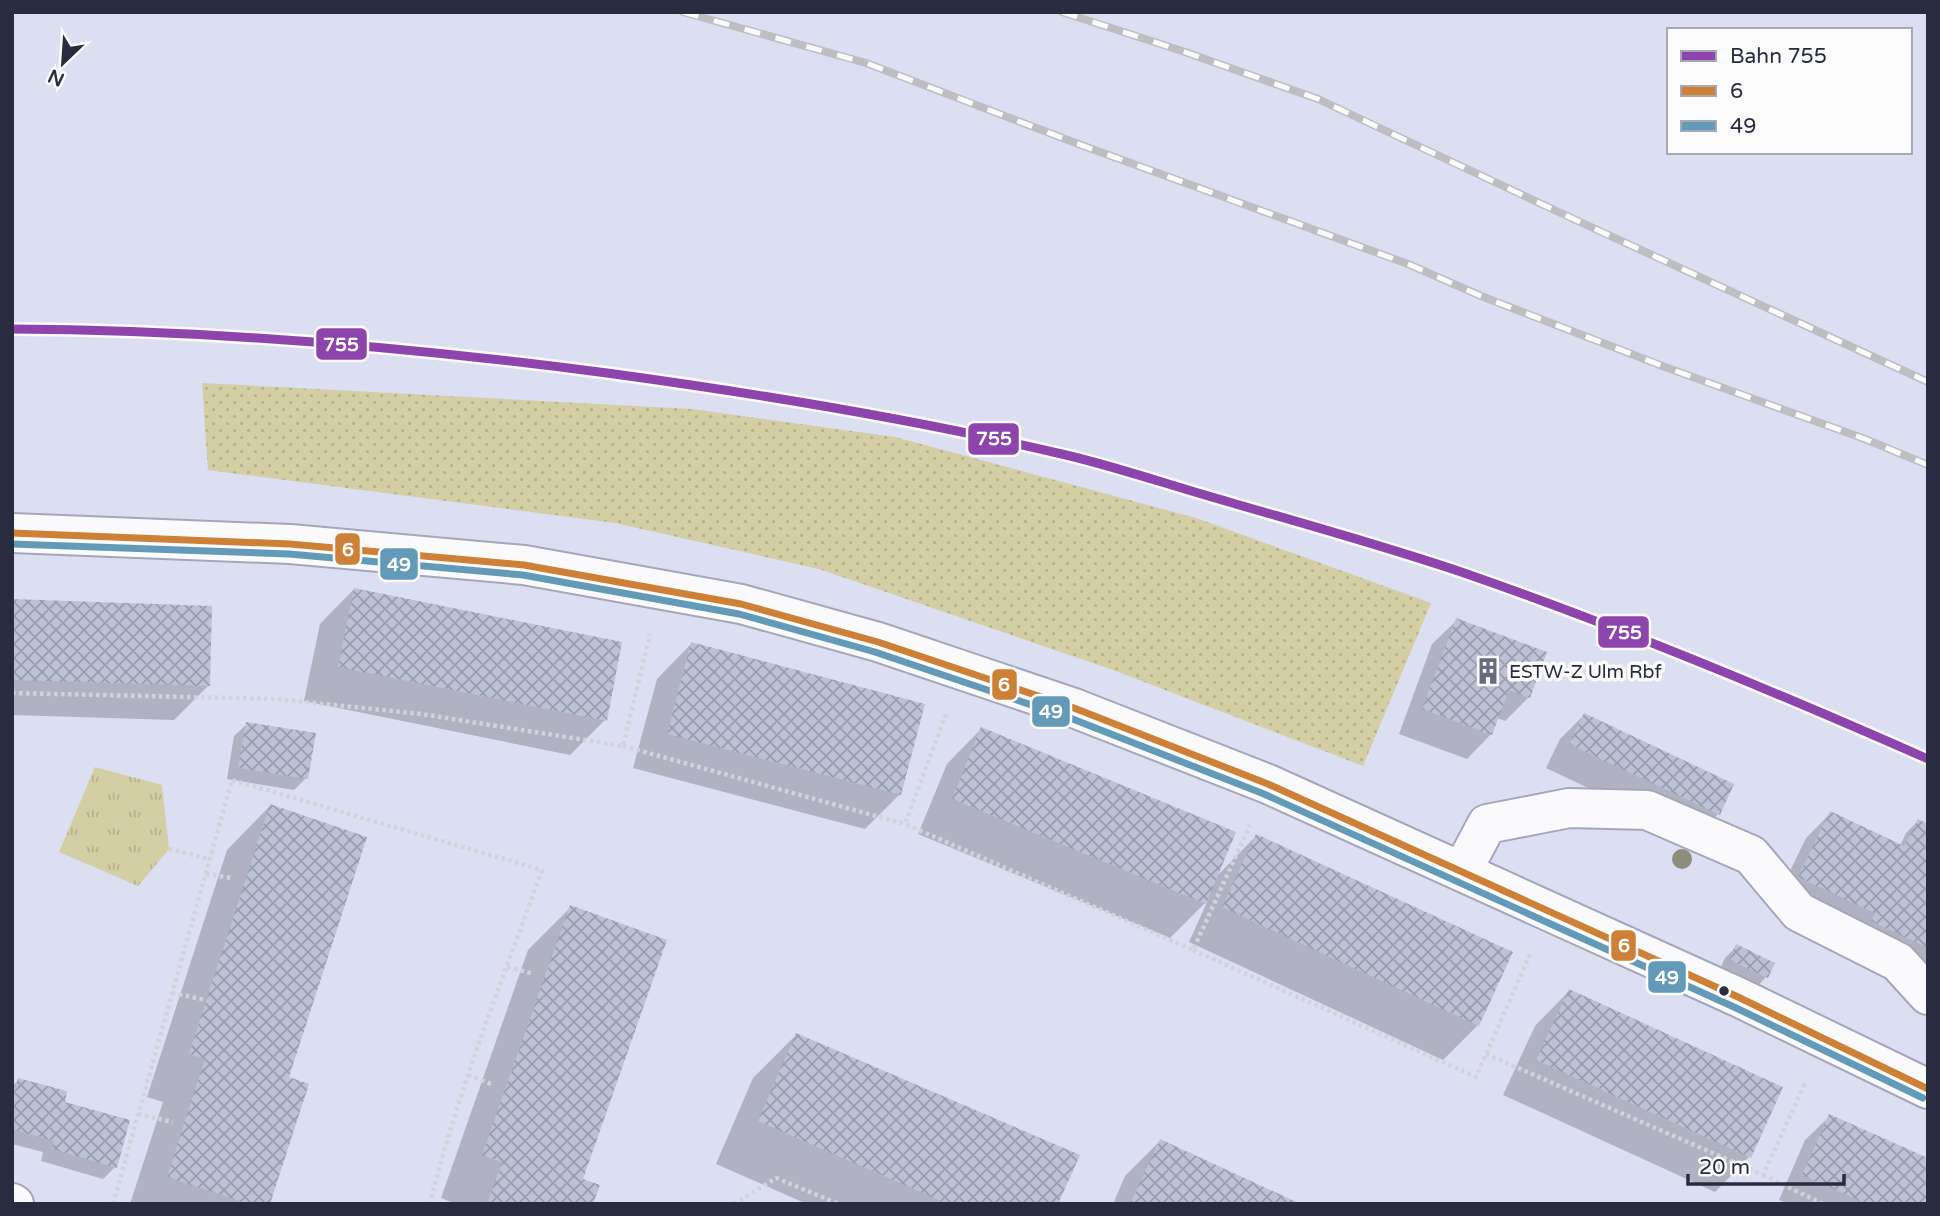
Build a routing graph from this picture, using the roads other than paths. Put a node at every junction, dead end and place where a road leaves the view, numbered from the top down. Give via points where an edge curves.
1 (12, 534) edge
2 (1462, 871) junction
3 (1928, 995) edge
4 (1928, 1089) edge

1 - 2 street via 290,544 524,565 741,604 878,642 1074,708 1268,784
2 - 3 street via 1487,824 1569,808 1647,810 1751,855 1796,920 1898,962
2 - 4 street

